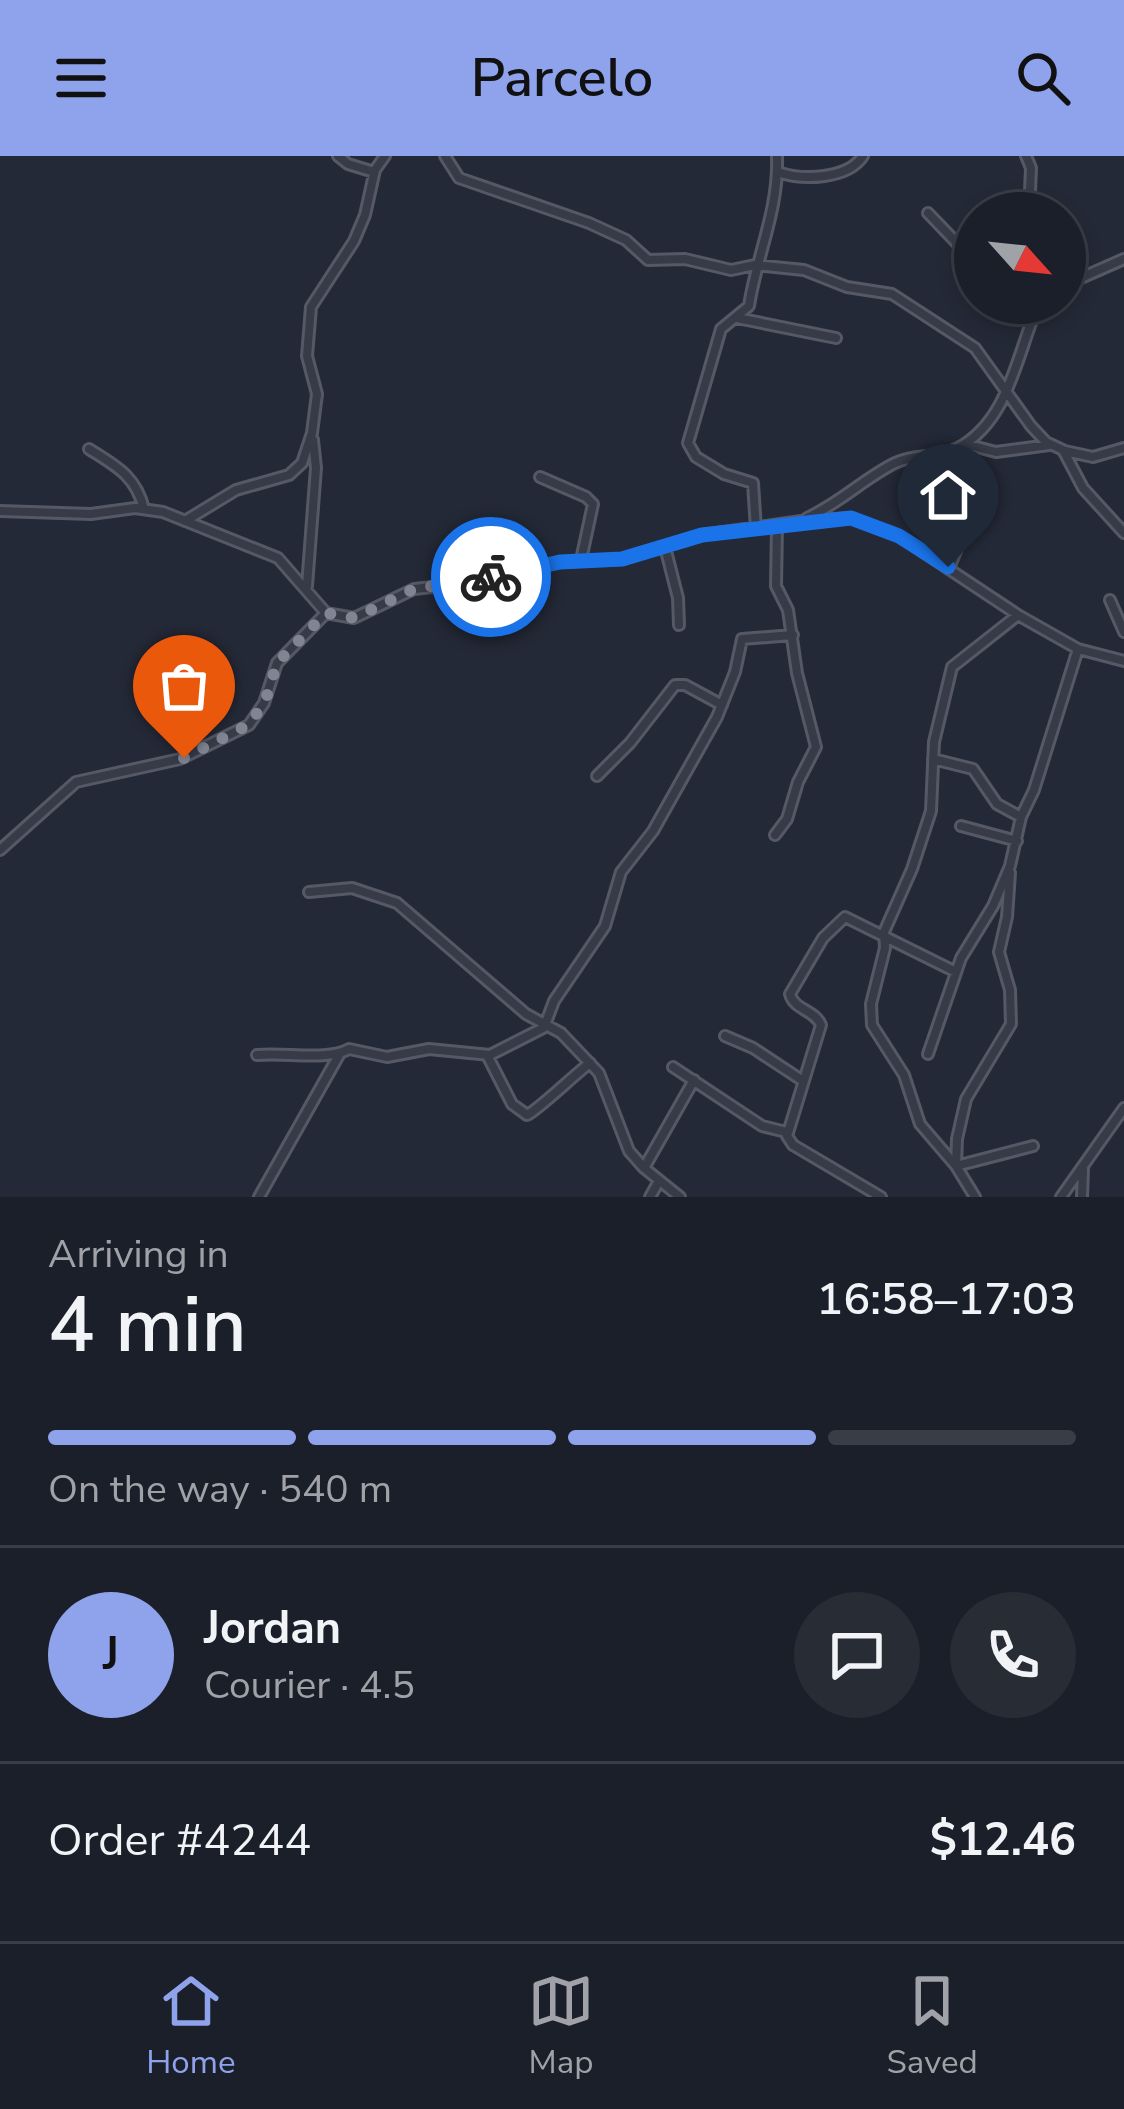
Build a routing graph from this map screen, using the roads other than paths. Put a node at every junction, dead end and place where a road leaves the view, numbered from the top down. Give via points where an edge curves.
1 (338, 156) edge
2 (385, 156) edge
3 (445, 156) edge
4 (778, 156) edge
5 (863, 156) edge
6 (1026, 156) edge
7 (374, 172) junction
8 (778, 172) junction
9 (1030, 192) edge
10 (928, 213) dead end
11 (954, 240) edge
12 (1124, 260) edge
13 (755, 266) junction
14 (1086, 276) edge
15 (736, 317) junction
16 (1031, 324) edge
17 (836, 338) dead end
18 (1006, 393) junction
19 (312, 433) junction
20 (964, 444) junction
21 (1051, 445) junction
22 (1124, 448) edge
23 (89, 449) dead end
24 (1064, 450) junction
25 (540, 477) dead end
26 (144, 509) junction
27 (0, 511) edge
28 (934, 512) dead end
29 (185, 521) junction
30 (801, 521) junction
31 (777, 526) junction
32 (756, 529) junction
33 (1124, 533) edge
34 (665, 547) junction
35 (581, 560) junction
36 (950, 568) junction
37 (307, 588) junction
38 (1110, 600) dead end
39 (326, 613) junction
40 (1018, 615) junction
41 (680, 626) dead end
42 (1124, 632) edge
43 (793, 635) junction
44 (1078, 649) junction
45 (1124, 662) edge
46 (722, 705) junction
47 (933, 759) junction
48 (597, 776) dead end
49 (1021, 817) junction
50 (961, 826) dead end
51 (775, 835) dead end
52 (1017, 841) junction
53 (0, 848) edge
54 (1010, 866) junction
55 (309, 892) dead end
56 (884, 938) junction
57 (956, 972) junction
58 (547, 1025) junction
59 (725, 1036) dead end
60 (928, 1054) dead end
61 (256, 1055) dead end
62 (339, 1055) junction
63 (487, 1055) junction
64 (590, 1064) junction
65 (673, 1067) dead end
66 (694, 1080) junction
67 (803, 1082) junction
68 (1124, 1108) edge
69 (787, 1132) junction
70 (1033, 1146) dead end
71 (956, 1166) junction
72 (644, 1168) junction
73 (1083, 1168) junction
74 (659, 1181) junction
75 (259, 1197) edge
76 (650, 1197) edge
77 (680, 1197) edge
78 (881, 1197) edge
79 (975, 1197) edge
80 (1061, 1197) edge
81 (1082, 1197) edge

1 - 7 street
2 - 7 street
3 - 13 street via 460,178 589,223 645,259
4 - 8 street
5 - 8 street via 840,173
6 - 9 street
7 - 19 street via 354,241 311,307
8 - 13 street
10 - 11 street
12 - 14 street
13 - 15 street via 747,310
13 - 18 street via 892,294 971,344
15 - 17 street
15 - 32 street via 716,341 688,443 695,457 754,483
16 - 18 street
18 - 20 street
18 - 21 street
19 - 29 street via 289,475 236,490
19 - 37 street
20 - 21 street via 996,452
20 - 30 street via 904,458
21 - 24 street
22 - 24 street via 1093,457
23 - 26 street via 126,473
24 - 33 street via 1083,488
25 - 35 street via 593,504
26 - 27 street
26 - 29 street
28 - 36 street via 965,530
29 - 37 street via 271,554
30 - 31 street
30 - 36 street via 865,521
31 - 32 street
31 - 43 street via 776,586
32 - 34 street
34 - 35 street
34 - 41 street
35 - 39 street via 414,589 354,618
36 - 40 street
37 - 39 street
38 - 42 street
39 - 53 street via 277,663 249,725 180,759 76,782
40 - 44 street
40 - 47 street via 952,667
43 - 46 street via 744,637
43 - 51 street via 816,747
44 - 45 street
44 - 49 street
46 - 48 street via 675,685
46 - 58 street via 653,831 617,879 604,926
47 - 49 street via 973,769 997,804
47 - 56 street via 927,826
49 - 52 street
50 - 52 street
52 - 54 street
54 - 57 street
54 - 71 street via 999,952 1011,1024 964,1104
55 - 58 street via 352,888 398,902
56 - 57 street
56 - 67 street via 841,918 800,975 791,999 821,1025
56 - 71 street via 871,1022 904,1075 920,1124
57 - 60 street
58 - 63 street
58 - 64 street
59 - 67 street
61 - 62 street
62 - 63 street
62 - 75 street
63 - 64 street via 512,1104 527,1115
64 - 72 street via 624,1143
65 - 66 street
66 - 69 street via 762,1126
66 - 72 street
67 - 69 street
68 - 73 street
69 - 78 street via 793,1145
70 - 71 street
71 - 79 street
72 - 74 street
73 - 80 street
73 - 81 street
74 - 76 street
74 - 77 street

